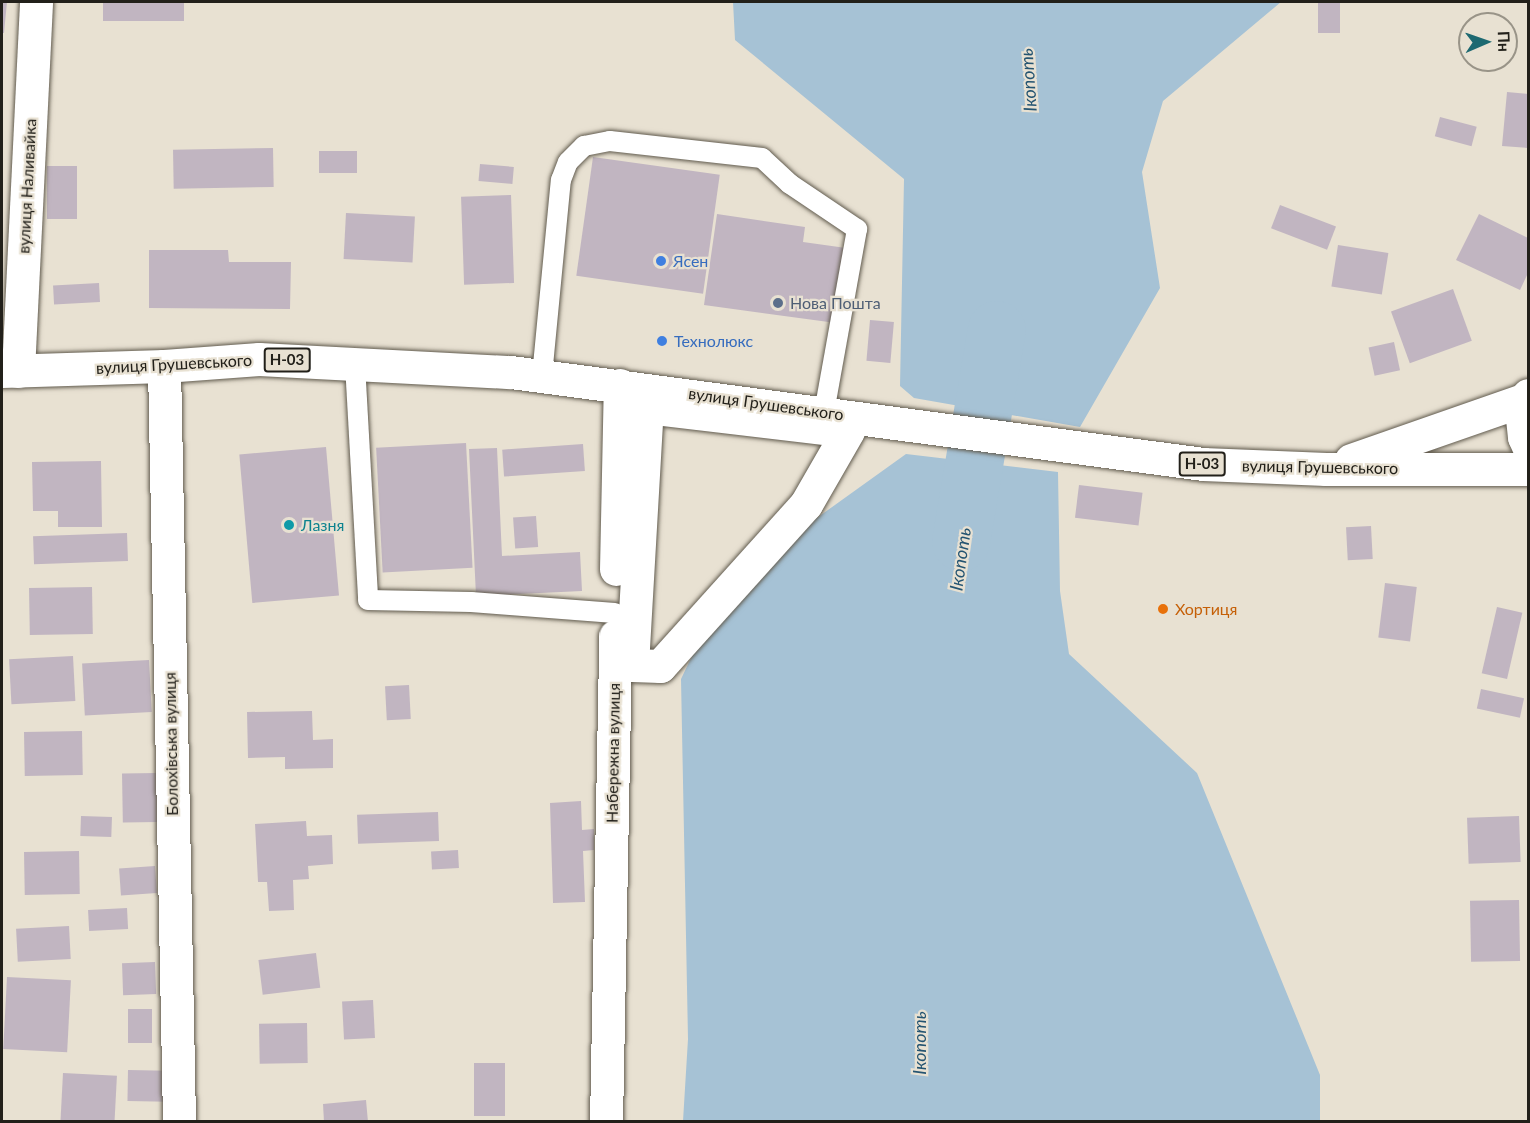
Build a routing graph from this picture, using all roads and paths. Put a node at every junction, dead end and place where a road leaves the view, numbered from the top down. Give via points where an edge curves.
1 (36, 2) edge
2 (355, 364) junction
3 (164, 366) junction
4 (10, 371) edge
5 (542, 376) junction
6 (620, 385) junction
7 (1527, 397) edge
8 (836, 413) junction
9 (1528, 446) edge
10 (1326, 469) junction
11 (1528, 469) edge
12 (615, 613) junction
13 (632, 665) joint
14 (179, 1122) edge
15 (606, 1122) edge

1 - 4 street, вулиця Наливайка
2 - 3 street, вулиця Грушевського / Н-03 via 259,359
2 - 5 street, вулиця Грушевського / Н-03
2 - 12 lane via 368,600 471,602
3 - 4 street, вулиця Грушевського / Н-03
3 - 14 street, Болохівська вулиця
5 - 6 street, вулиця Грушевського / Н-03
5 - 8 lane via 561,180 568,162 584,146 609,141 762,158 790,184 857,229
6 - 8 street, вулиця Грушевського / Н-03
6 - 12 street, Набережна вулиця
7 - 9 street, Н-03 via 1522,418
7 - 10 street, Н-03
8 - 10 street, вулиця Грушевського / Н-03 via 1203,464
10 - 11 street, вулиця Грушевського / Н-03
12 - 15 street, Набережна вулиця
13 - 13 street via 660,666 806,504 848,431 647,407

